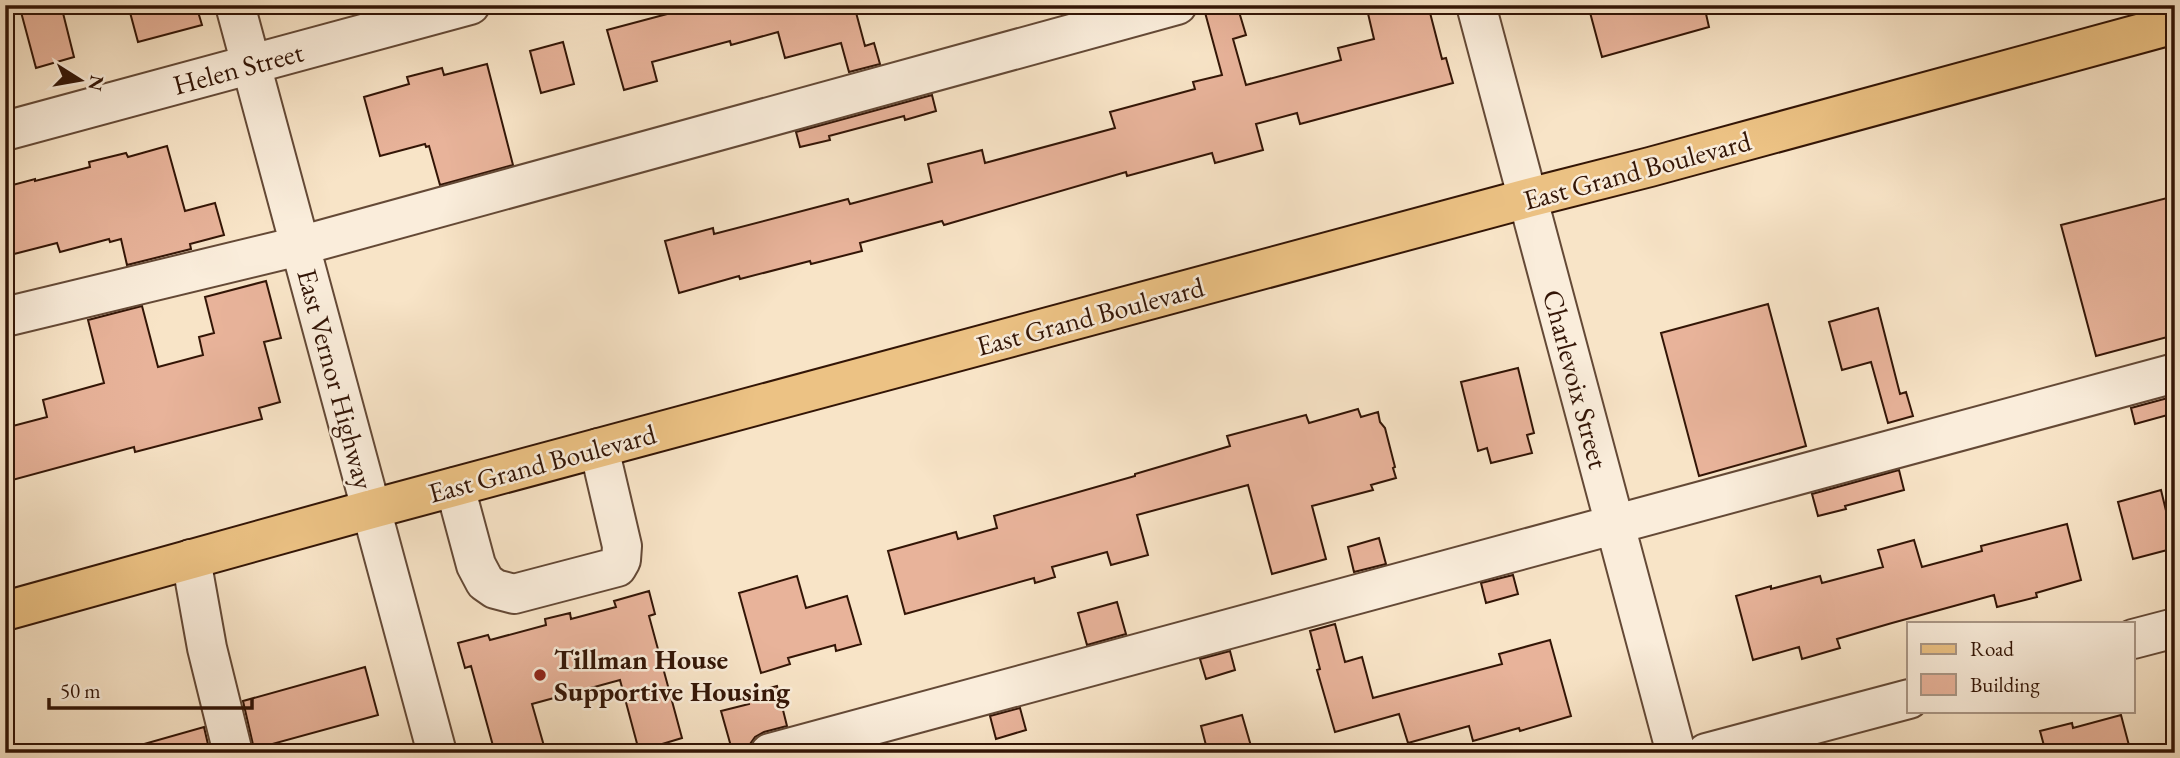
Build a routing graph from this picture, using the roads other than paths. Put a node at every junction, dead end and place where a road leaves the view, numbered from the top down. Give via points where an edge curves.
1 (235, 5) edge
2 (470, 5) edge
3 (1177, 5) edge
4 (1476, 5) edge
5 (2175, 24) edge
6 (251, 64) junction
7 (5, 131) edge
8 (1528, 198) junction
9 (299, 246) junction
10 (5, 317) edge
11 (2175, 373) edge
12 (599, 448) junction
13 (455, 487) junction
14 (372, 509) junction
15 (1614, 524) junction
16 (191, 559) junction
17 (5, 611) edge
18 (2175, 628) edge
19 (2134, 639) edge
20 (1907, 700) edge
21 (233, 753) edge
22 (437, 753) edge
23 (770, 753) edge
24 (1676, 753) edge
25 (1706, 753) edge

1 - 6 street, East Vernor Highway
2 - 6 street, Helen Street
3 - 9 street
4 - 8 street, Charlevoix Street
5 - 8 main road, East Grand Boulevard
6 - 7 street, Helen Street
6 - 9 street, East Vernor Highway
8 - 12 main road, East Grand Boulevard
8 - 15 street, Charlevoix Street
9 - 10 street
9 - 14 street, East Vernor Highway
11 - 15 street
12 - 13 main road, East Grand Boulevard
12 - 13 street via 622,546 617,567 514,594 495,589 476,565
13 - 14 main road, East Grand Boulevard
14 - 16 main road, East Grand Boulevard
14 - 22 street, East Vernor Highway
15 - 23 street
15 - 24 street, Charlevoix Street
16 - 17 main road, East Grand Boulevard
16 - 21 street via 206,648
18 - 19 street
20 - 25 street

